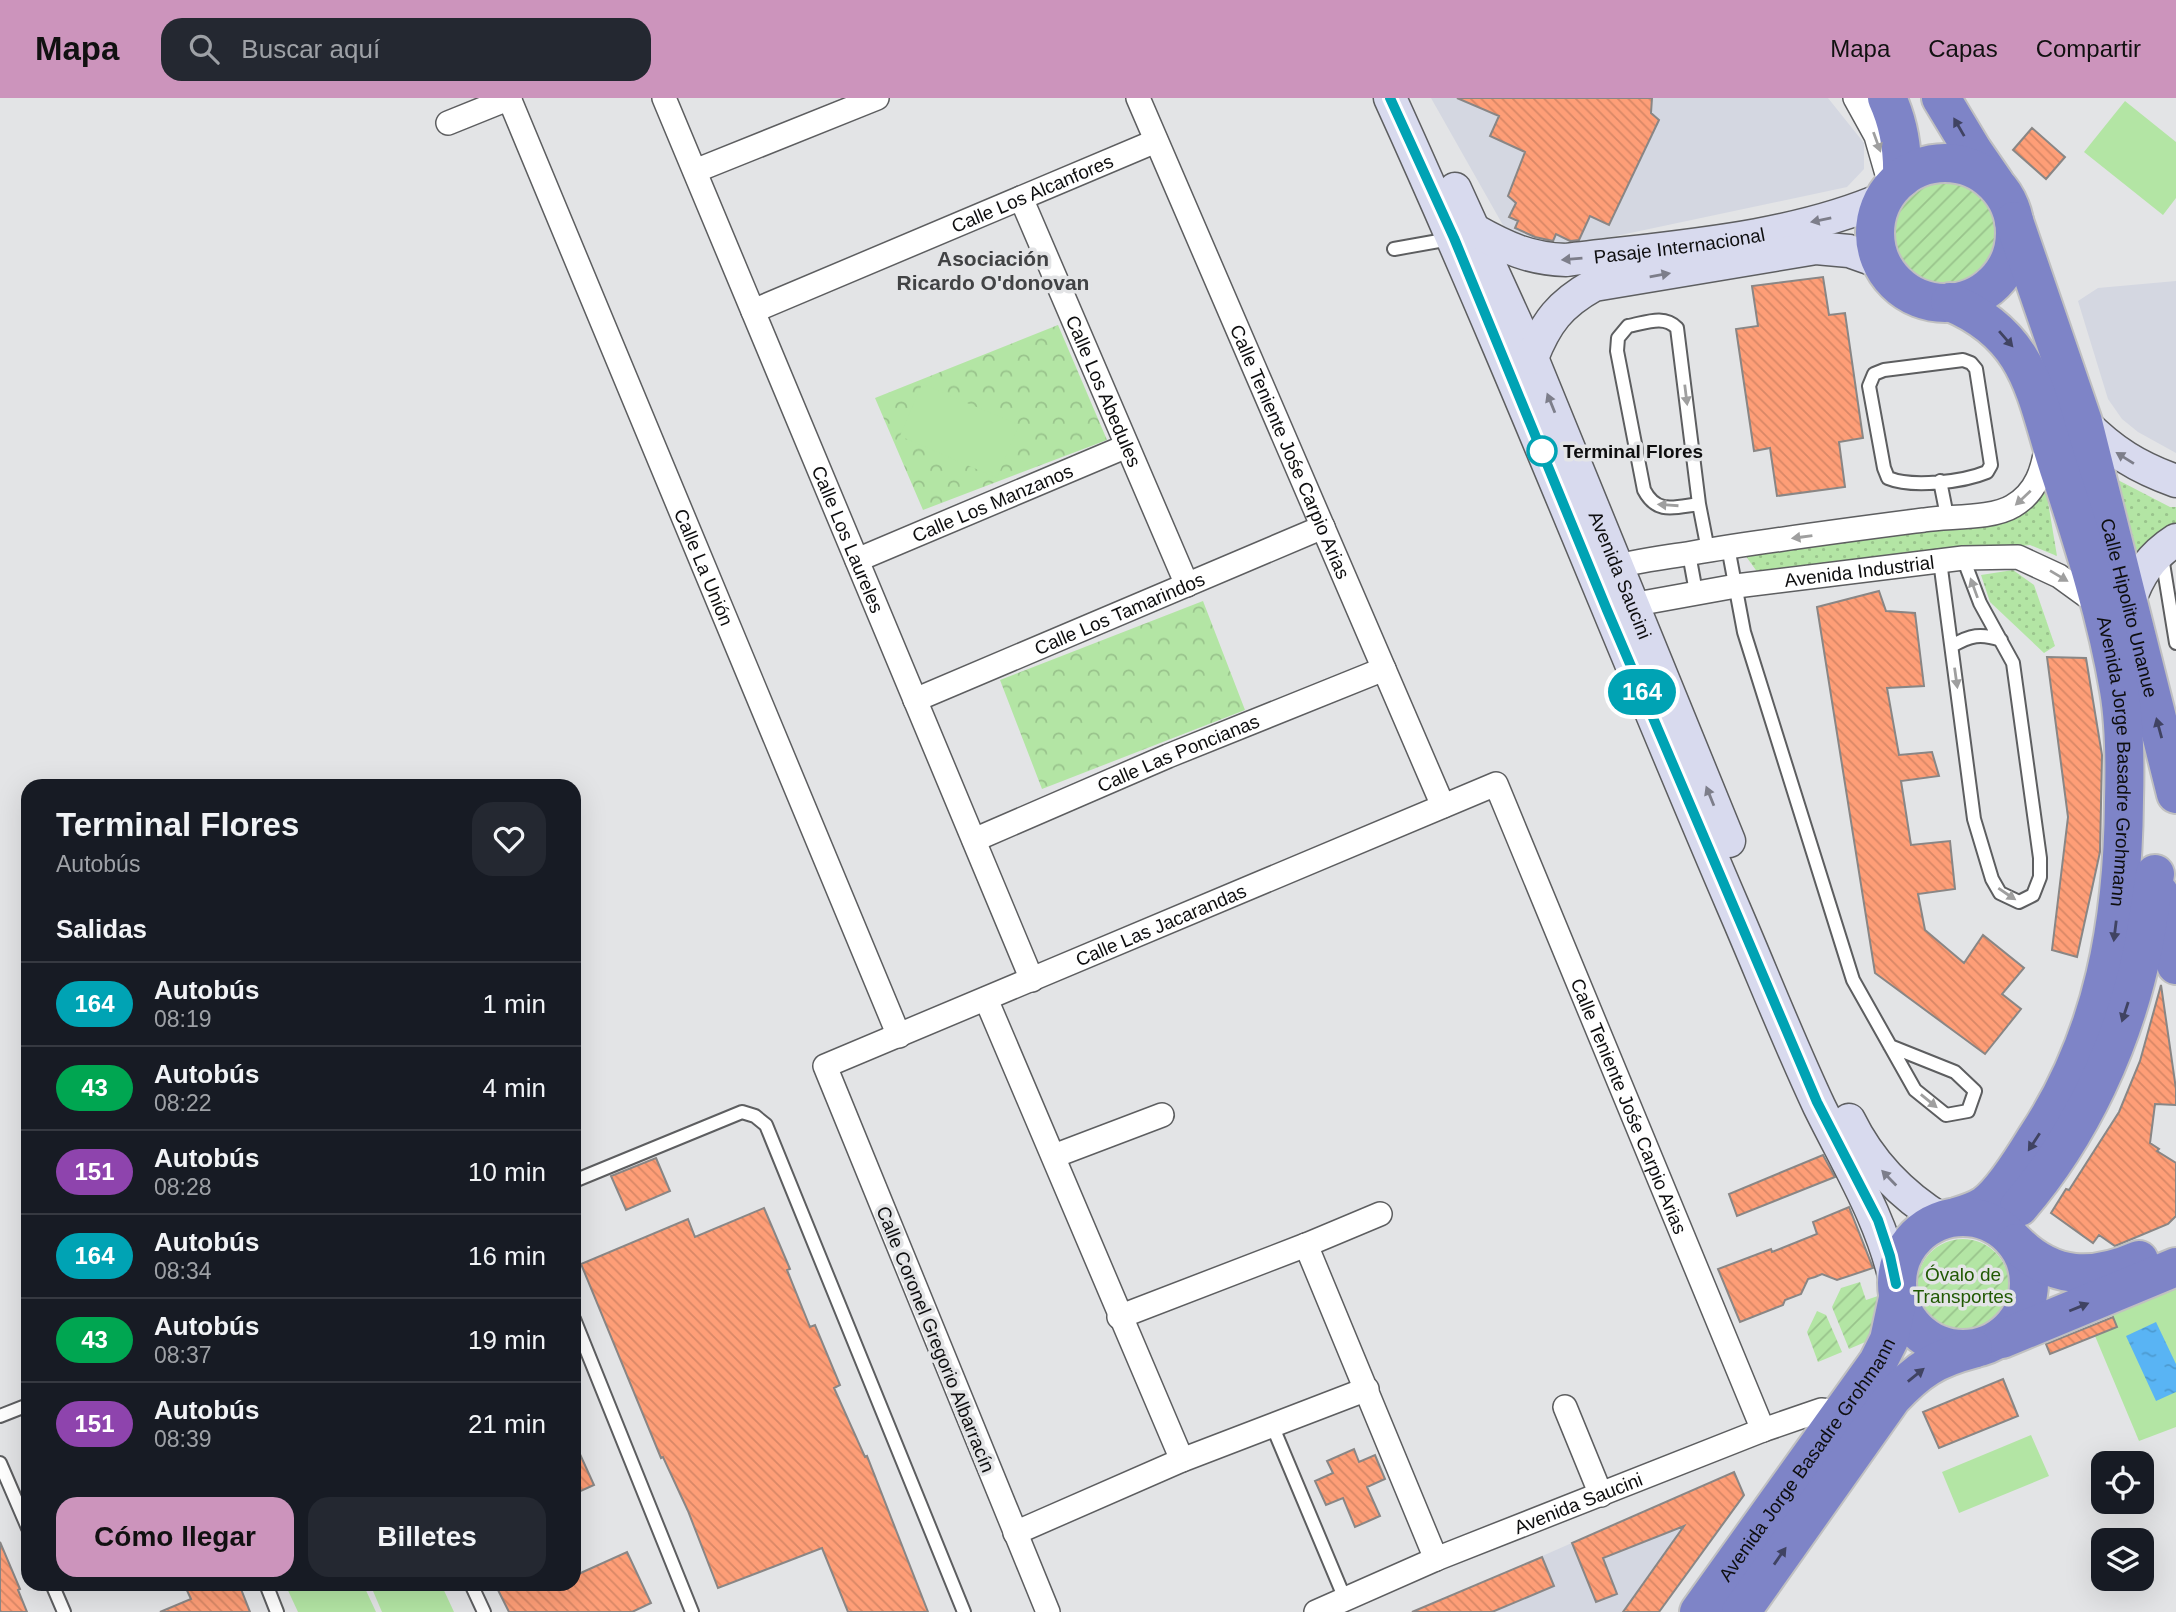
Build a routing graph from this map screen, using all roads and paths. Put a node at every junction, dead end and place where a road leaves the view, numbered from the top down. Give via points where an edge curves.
1 (509, 98) edge
2 (664, 98) edge
3 (877, 98) edge
4 (1138, 98) edge
5 (1390, 98) edge
6 (1410, 98) edge
7 (1855, 98) edge
8 (1887, 98) edge
9 (1941, 98) edge
10 (448, 123) dead end
11 (1156, 141) junction
12 (695, 171) junction
13 (1893, 188) junction
14 (1021, 198) junction
15 (2010, 209) junction
16 (1464, 234) junction
17 (1394, 249) dead end
18 (1883, 263) junction
19 (1950, 302) junction
20 (753, 311) junction
21 (1532, 358) junction
22 (2083, 422) junction
23 (2049, 437) junction
24 (1127, 446) junction
25 (1940, 481) junction
26 (2176, 481) edge
27 (1699, 503) junction
28 (1947, 516) junction
29 (1323, 527) junction
30 (2168, 545) edge
31 (1708, 550) junction
32 (1964, 558) junction
33 (857, 560) junction
34 (1940, 561) junction
35 (1605, 569) junction
36 (1187, 585) junction
37 (1736, 586) junction
38 (1696, 592) junction
39 (2114, 604) junction
40 (1620, 607) junction
41 (2001, 640) junction
42 (2176, 643) edge
43 (1952, 646) junction
44 (1384, 669) junction
45 (2120, 692) junction
46 (915, 700) junction
47 (1496, 784) joint
48 (2176, 794) edge
49 (1443, 806) junction
50 (974, 840) junction
51 (2155, 874) junction
52 (1738, 891) junction
53 (2176, 965) edge
54 (1032, 980) junction
55 (986, 999) junction
56 (900, 1036) junction
57 (1890, 1046) junction
58 (825, 1066) joint
59 (1162, 1115) dead end
60 (1054, 1156) junction
61 (581, 1178) edge
62 (1380, 1214) dead end
63 (1949, 1218) junction
64 (2008, 1235) junction
65 (2176, 1242) edge
66 (1306, 1245) junction
67 (2176, 1267) edge
68 (1897, 1291) junction
69 (1119, 1317) junction
70 (581, 1337) edge
71 (1983, 1346) junction
72 (1367, 1389) junction
73 (1565, 1407) dead end
74 (21, 1408) edge
75 (1842, 1412) junction
76 (0, 1416) edge
77 (1272, 1425) junction
78 (1763, 1430) junction
79 (1181, 1460) junction
80 (0, 1463) edge
81 (1601, 1495) junction
82 (21, 1512) edge
83 (1016, 1533) junction
84 (1436, 1559) junction
85 (54, 1591) edge
86 (269, 1591) edge
87 (474, 1591) edge
88 (1345, 1599) junction
89 (64, 1612) edge
90 (277, 1612) edge
91 (484, 1612) edge
92 (692, 1612) edge
93 (964, 1612) edge
94 (1048, 1612) edge
95 (1316, 1612) edge
96 (1699, 1612) edge
97 (1741, 1612) edge

1 - 10 street
1 - 56 street, Calle La Unión
2 - 12 street, Calle Los Laureles
3 - 12 street
4 - 11 street, Calle Teniente Jośe Carpio Arias
5 - 16 main road, Avenida Saucini
6 - 16 main road, Avenida Saucini
7 -> 13 street via 1876,136
8 - 13 highway via 1898,128 1902,163
15 -> 9 highway
11 - 14 street, Calle Los Alcanfores
11 - 29 street, Calle Teniente Jośe Carpio Arias
12 - 20 street, Calle Los Laureles
13 - 15 highway via 1912,172 1933,164 1956,164 1988,178
13 -> 16 main road, Pasaje Internacional via 1848,214 1826,220 1730,239 1566,260 1543,260
13 - 18 highway via 1876,223
14 - 20 street, Calle Los Alcanfores
14 - 24 street, Calle Los Abedules
15 - 19 highway via 2014,246 2000,277 1972,297
15 - 22 highway
16 - 17 lane
16 - 21 main road, Avenida Saucini
16 - 35 main road, Avenida Saucini
18 - 19 highway via 1896,282 1916,295
21 -> 18 main road, Pasaje Internacional via 1554,316 1572,297 1594,285 1816,248 1849,251
19 -> 23 highway, Avenida Jorge Basadre Grohmann via 1975,313 2007,340 2027,367
20 - 33 street, Calle Los Laureles
35 -> 21 main road, Avenida Saucini
26 -> 22 main road via 2126,460
22 - 39 highway, Calle Hipolito Unanue
23 -> 28 street via 2038,482 2023,500 1994,513
23 - 39 highway, Avenida Jorge Basadre Grohmann via 2071,504
24 - 33 street, Calle Los Manzanos
24 - 36 street, Calle Los Abedules
25 - 25 lane via 1977,476 1991,465 1976,369 1963,360 1874,373 1869,386 1888,478 1901,483
25 - 28 lane
27 -> 27 lane via 1664,508 1650,502 1644,490 1617,351 1618,338 1628,326 1661,320 1677,328
27 - 31 lane
28 -> 31 street
29 - 36 street, Calle Los Tamarindos
29 - 44 street, Calle Teniente Jośe Carpio Arias
30 - 39 main road
30 - 42 lane
31 - 35 street
31 - 37 lane
31 - 38 lane
32 - 34 street, Avenida Industrial
32 -> 39 street, Avenida Industrial via 2018,556
41 -> 32 lane via 1980,603
33 - 46 street, Calle Los Laureles
34 - 37 street, Avenida Industrial
34 - 43 lane
35 - 40 main road, Avenida Saucini
36 - 46 street, Calle Los Tamarindos
37 - 38 street, Avenida Industrial
37 - 57 lane via 1744,632 1853,980
38 - 40 street, Avenida Industrial
39 - 45 highway, Avenida Jorge Basadre Grohmann
48 -> 39 highway, Calle Hipolito Unanue
40 - 52 main road, Avenida Saucini
41 - 43 lane via 1968,636
43 -> 41 lane via 1974,819 1992,879 2000,893 2019,902 2033,895 2040,877 2040,858 2013,663
44 - 49 street, Calle Teniente Jośe Carpio Arias
44 - 50 street, Calle Las Poncianas
45 - 51 highway, Calle Hipolito Unanue
45 -> 63 highway, Avenida Jorge Basadre Grohmann via 2125,771 2121,881 2113,945 2090,1032 2056,1106 2023,1159 1987,1204
46 - 50 street, Calle Los Laureles
47 - 49 street, Calle Las Jacarandas
47 - 78 street, Calle Teniente Jośe Carpio Arias
49 - 54 street, Calle Las Jacarandas
50 - 54 street, Calle Los Laureles
51 - 53 highway, Calle Hipolito Unanue
51 -> 64 highway, Avenida Jorge Basadre Grohmann via 2143,949 2107,1062 2081,1116
63 -> 52 main road, Avenida Saucini via 1925,1210 1894,1185 1858,1139
52 - 68 main road, Avenida Saucini via 1817,1102 1878,1220
54 - 55 street, Calle Las Jacarandas
55 - 56 street, Calle Las Jacarandas
55 - 60 street
56 - 58 street, Calle Las Jacarandas
57 -> 57 lane via 1915,1090 1946,1115 1968,1111 1975,1091 1955,1072
58 - 83 street, Calle Coronel Gregorio Albarracín
59 - 60 street
60 - 69 street
61 - 93 lane via 742,1112 766,1125
62 - 66 street
63 - 64 highway via 1987,1221
63 - 68 highway via 1929,1226 1909,1244 1899,1263
64 - 65 highway via 2033,1258 2067,1273 2096,1273 2127,1265
64 - 71 highway via 2028,1269 2028,1298 2015,1324
66 - 69 street
66 - 72 street
71 -> 67 highway
68 - 71 highway via 1910,1323 1932,1342 1959,1349
68 - 75 highway, Avenida Jorge Basadre Grohmann via 1889,1340
69 - 79 street
70 - 92 lane
97 -> 71 highway, Avenida Jorge Basadre Grohmann via 1892,1398 1914,1374 1934,1362
72 - 77 street
72 - 84 street
73 - 81 street
74 - 76 lane
75 - 78 street, Avenida Saucini via 1821,1410
75 - 96 highway, Avenida Jorge Basadre Grohmann
77 - 79 street
77 - 88 lane
78 - 81 street, Avenida Saucini
79 - 83 street
80 - 82 lane
81 - 84 street, Avenida Saucini
83 - 94 street, Calle Coronel Gregorio Albarracín
84 - 88 street, Avenida Saucini
85 - 89 lane
86 - 90 lane
87 - 91 lane
88 - 95 street, Avenida Saucini

